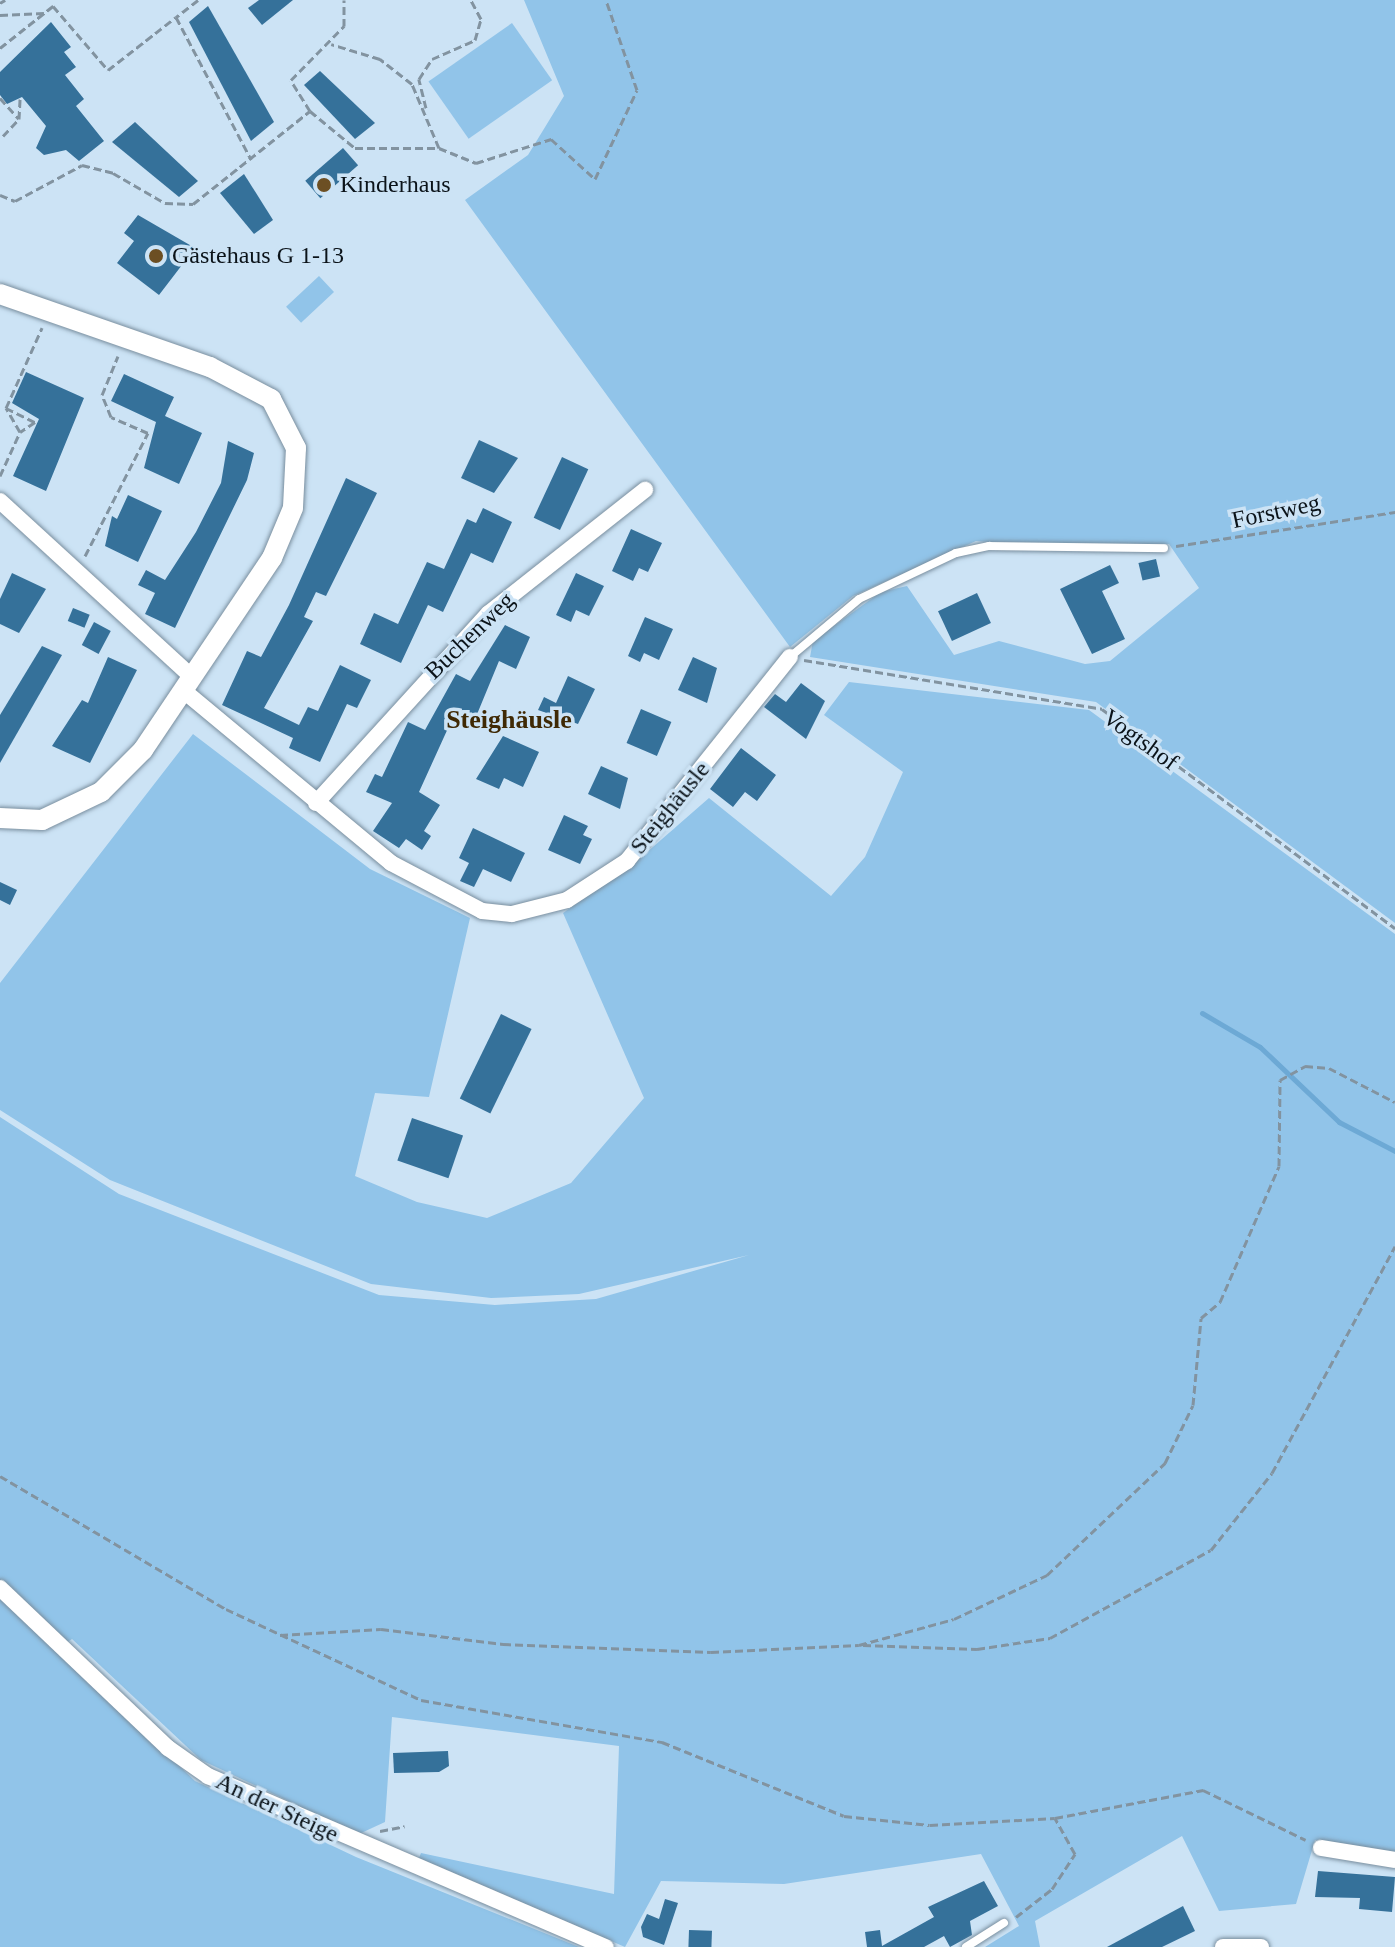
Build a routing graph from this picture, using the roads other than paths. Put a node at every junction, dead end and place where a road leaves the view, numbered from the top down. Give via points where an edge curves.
1 (0, 294) edge
2 (645, 490) dead end
3 (0, 501) edge
4 (1164, 548) road end
5 (790, 657) joint
6 (188, 684) junction
7 (316, 803) junction
8 (0, 818) edge
9 (0, 1588) edge
10 (1321, 1848) road end
11 (1395, 1860) edge
12 (1004, 1923) road end
13 (606, 1947) edge
14 (966, 1947) edge
15 (1223, 1947) edge
16 (1261, 1947) edge

1 - 6 street via 210,367 271,399 296,448 293,508 272,558
2 - 7 street, Buchenweg via 489,613
3 - 6 street, Steighäusle via 78,571
4 - 5 lane, Steighäusle via 989,546 956,553 859,599
5 - 7 street, Steighäusle via 655,831 607,877 567,900 512,914 482,911 391,863
6 - 7 street, Steighäusle
6 - 8 street via 143,750 101,792 42,820
9 - 13 street, An der Steige via 168,1748 208,1776 363,1848
10 - 11 street
12 - 14 lane
15 - 16 street

